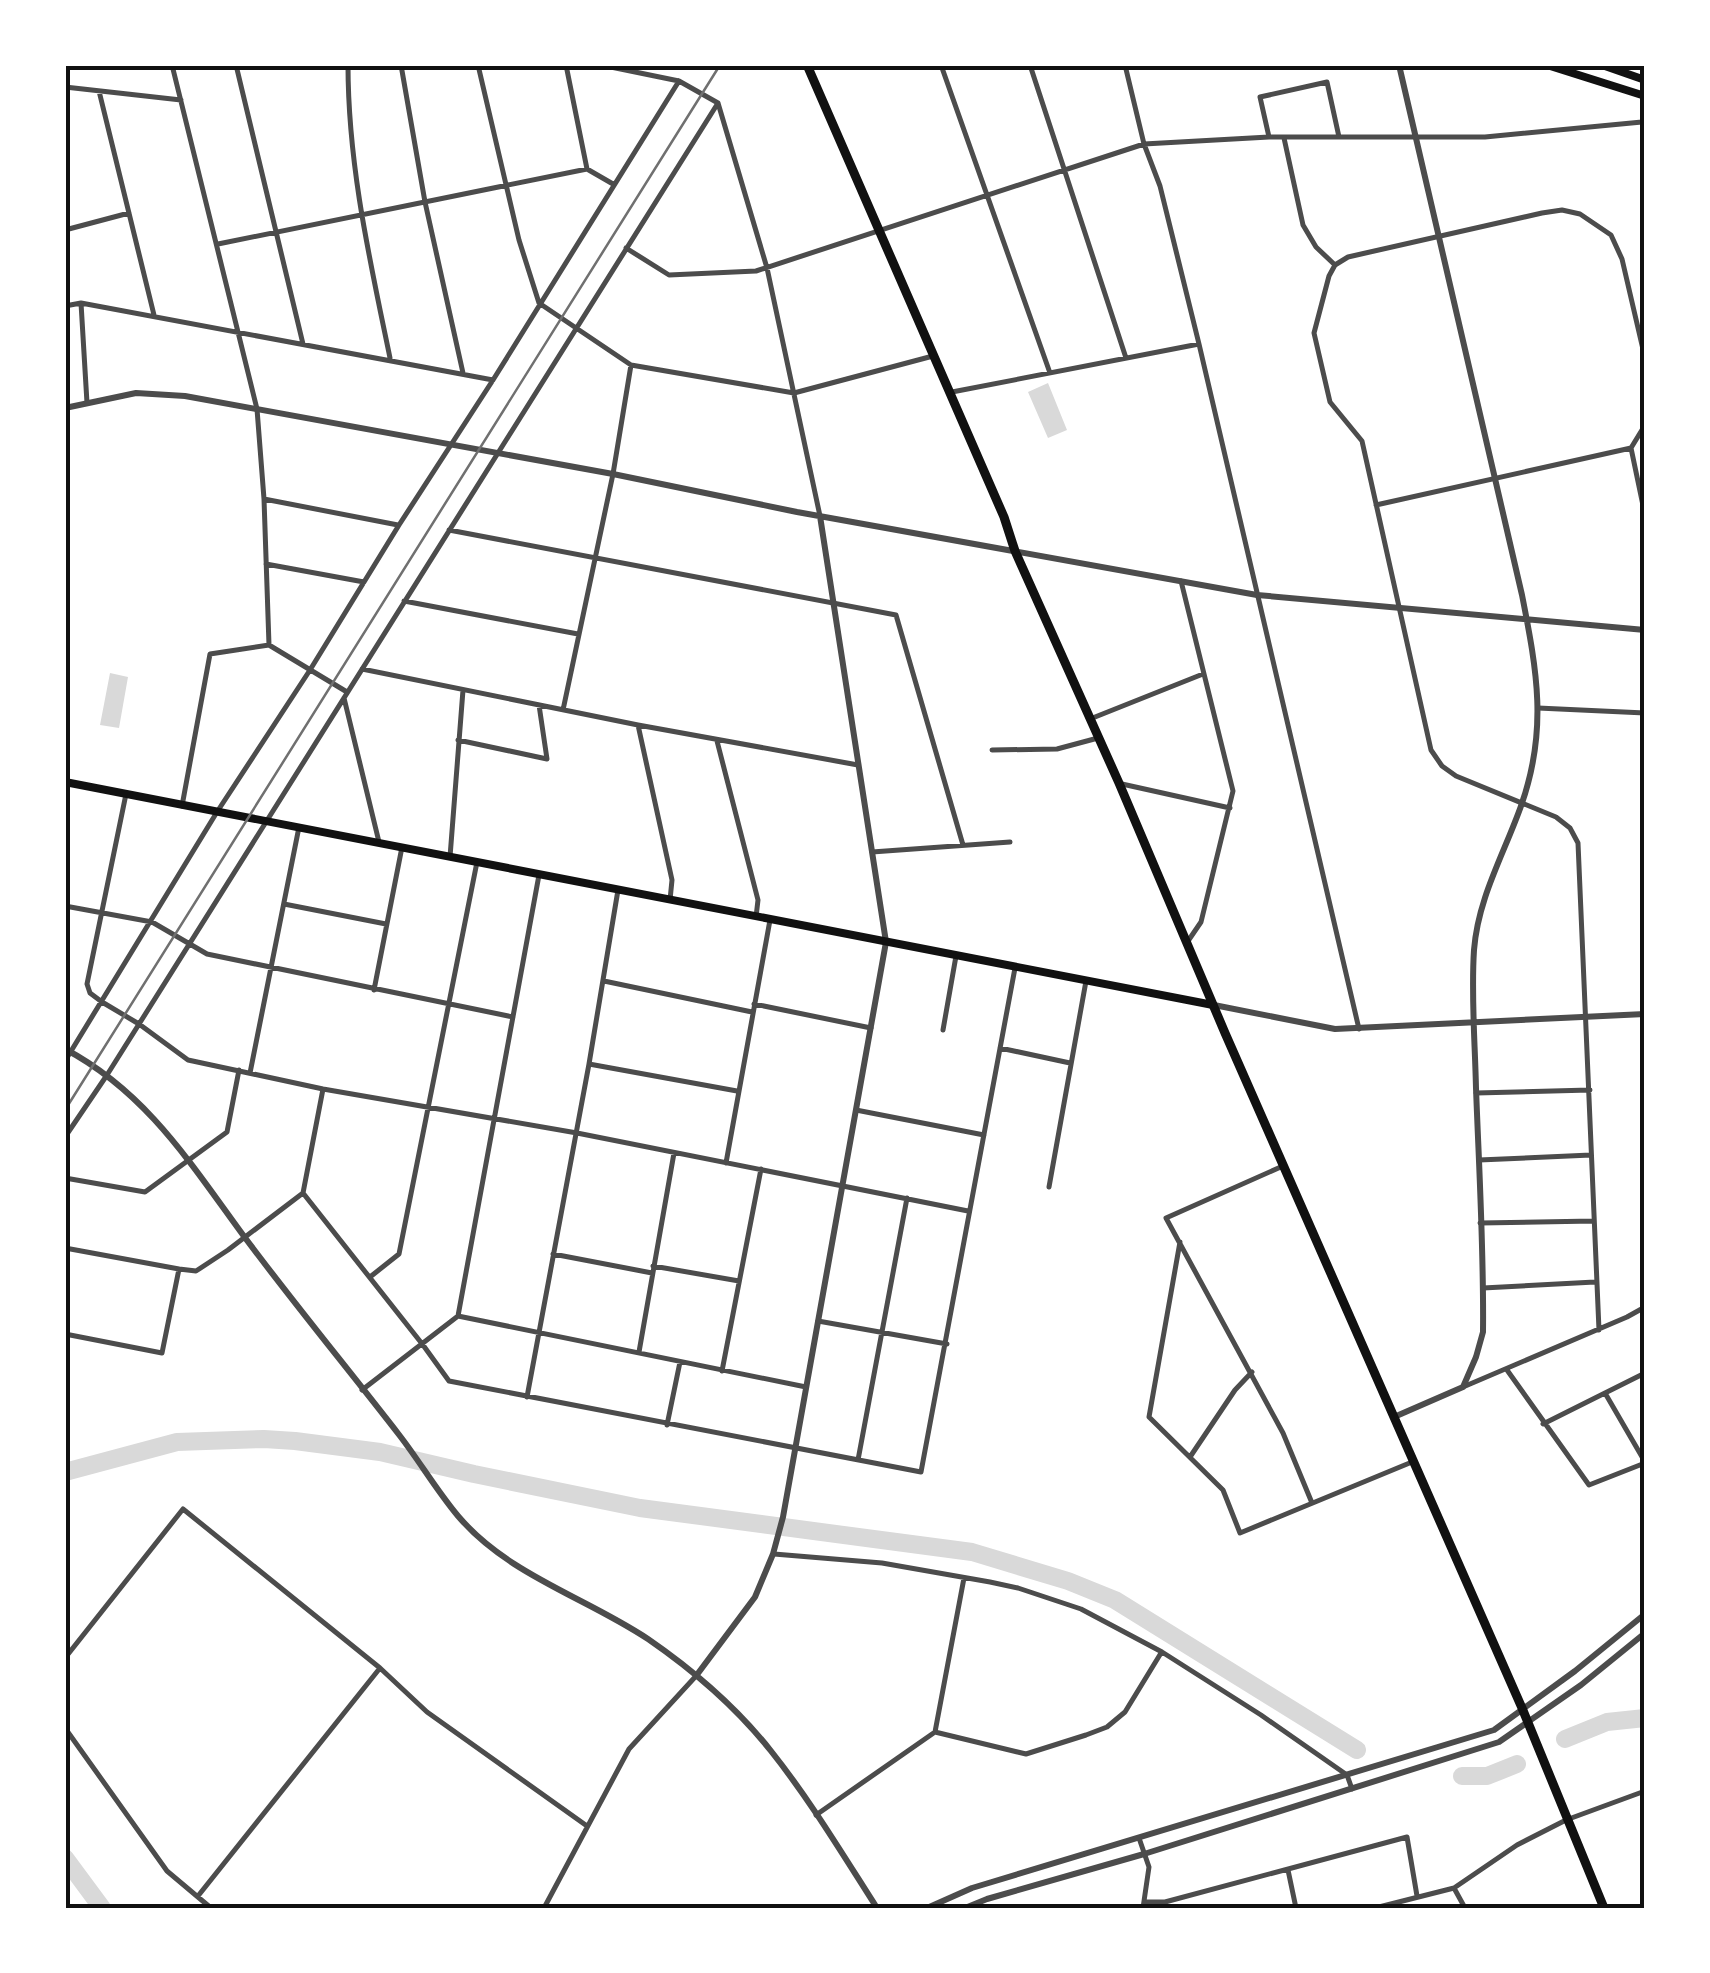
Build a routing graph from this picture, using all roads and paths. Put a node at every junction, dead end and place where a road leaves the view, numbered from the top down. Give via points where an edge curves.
1 (172, 65) edge
2 (236, 65) edge
3 (348, 65) edge
4 (401, 65) edge
5 (478, 65) edge
6 (566, 65) edge
7 (602, 65) edge
8 (807, 65) edge
9 (941, 65) edge
10 (1030, 65) edge
11 (1125, 65) edge
12 (1399, 65) edge
13 (1547, 65) edge
14 (1602, 65) edge
15 (679, 80) junction
16 (1645, 80) edge
17 (65, 87) edge
18 (99, 90) junction
19 (1645, 96) edge
20 (181, 100) junction
21 (718, 103) junction
22 (1645, 118) edge
23 (1339, 136) junction
24 (1269, 137) junction
25 (1284, 138) junction
26 (1417, 138) junction
27 (1144, 144) junction
28 (587, 169) junction
29 (1064, 171) junction
30 (613, 184) junction
31 (507, 185) junction
32 (987, 196) junction
33 (426, 202) junction
34 (129, 213) junction
35 (361, 215) junction
36 (65, 230) edge
37 (879, 232) junction
38 (277, 234) junction
39 (1439, 236) junction
40 (218, 244) junction
41 (626, 248) junction
42 (1335, 265) junction
43 (767, 268) junction
44 (81, 302) junction
45 (539, 303) junction
46 (65, 306) edge
47 (154, 315) junction
48 (575, 328) junction
49 (240, 332) junction
50 (1199, 344) junction
51 (304, 345) junction
52 (932, 356) junction
53 (1126, 358) junction
54 (1645, 358) edge
55 (390, 359) junction
56 (631, 365) junction
57 (1050, 372) junction
58 (463, 373) junction
59 (493, 380) junction
60 (949, 392) junction
61 (794, 393) junction
62 (86, 402) junction
63 (65, 408) edge
64 (257, 409) junction
65 (1645, 425) edge
66 (451, 444) junction
67 (1630, 448) junction
68 (497, 453) junction
69 (612, 474) junction
70 (1495, 478) junction
71 (264, 499) junction
72 (1376, 505) junction
73 (1645, 515) edge
74 (820, 516) junction
75 (399, 525) junction
76 (448, 530) junction
77 (1015, 551) junction
78 (594, 559) junction
79 (266, 564) junction
80 (364, 582) junction
81 (1181, 582) junction
82 (1257, 595) junction
83 (404, 600) junction
84 (833, 604) junction
85 (1400, 608) junction
86 (1527, 620) junction
87 (1645, 630) edge
88 (578, 634) junction
89 (269, 645) junction
90 (362, 669) junction
91 (310, 670) junction
92 (1203, 674) junction
93 (463, 689) junction
94 (346, 695) junction
95 (539, 705) junction
96 (1538, 708) junction
97 (563, 710) junction
98 (1645, 714) edge
99 (1090, 719) junction
100 (638, 725) junction
101 (1098, 738) junction
102 (458, 740) junction
103 (717, 740) junction
104 (992, 750) dead end
105 (858, 765) junction
106 (65, 782) edge
107 (1119, 783) junction
108 (126, 794) junction
109 (1522, 804) junction
110 (182, 806) junction
111 (1230, 808) junction
112 (217, 812) junction
113 (265, 822) junction
114 (299, 827) junction
115 (379, 842) junction
116 (1010, 842) dead end
117 (963, 845) junction
118 (402, 847) junction
119 (872, 852) junction
120 (450, 857) junction
121 (477, 862) junction
122 (539, 875) junction
123 (618, 890) junction
124 (670, 900) junction
125 (284, 904) junction
126 (65, 906) edge
127 (103, 913) junction
128 (756, 917) junction
129 (770, 920) junction
130 (152, 922) junction
131 (386, 924) junction
132 (886, 942) junction
133 (189, 944) junction
134 (1186, 944) junction
135 (956, 956) junction
136 (1015, 967) junction
137 (271, 968) junction
138 (603, 980) junction
139 (1086, 981) junction
140 (374, 990) junction
141 (102, 1002) junction
142 (754, 1004) junction
143 (1213, 1005) junction
144 (449, 1006) junction
145 (752, 1012) junction
146 (1645, 1014) edge
147 (1586, 1017) junction
148 (513, 1018) junction
149 (1474, 1022) junction
150 (139, 1024) junction
151 (871, 1028) junction
152 (1359, 1028) junction
153 (943, 1030) dead end
154 (1000, 1048) junction
155 (68, 1050) edge
156 (65, 1060) edge
157 (1070, 1063) junction
158 (590, 1064) junction
159 (239, 1070) junction
160 (250, 1073) junction
161 (107, 1075) junction
162 (323, 1088) junction
163 (1590, 1090) junction
164 (738, 1091) junction
165 (1476, 1093) junction
166 (428, 1108) junction
167 (856, 1110) junction
168 (494, 1119) junction
169 (577, 1133) junction
170 (984, 1135) junction
171 (65, 1137) edge
172 (674, 1152) junction
173 (1592, 1155) junction
174 (190, 1160) junction
175 (1479, 1160) junction
176 (726, 1163) junction
177 (1283, 1166) junction
178 (760, 1170) junction
179 (65, 1178) edge
180 (842, 1185) junction
181 (1048, 1187) dead end
182 (303, 1193) junction
183 (906, 1198) junction
184 (970, 1212) junction
185 (1594, 1221) junction
186 (1480, 1223) junction
187 (245, 1237) junction
188 (1180, 1242) junction
189 (65, 1248) edge
190 (553, 1254) junction
191 (652, 1269) junction
192 (179, 1270) junction
193 (370, 1276) junction
194 (739, 1282) junction
195 (1596, 1282) junction
196 (1483, 1288) junction
197 (1645, 1307) edge
198 (458, 1316) junction
199 (818, 1321) junction
200 (1599, 1330) junction
201 (539, 1332) junction
202 (880, 1332) junction
203 (65, 1334) edge
204 (424, 1344) junction
205 (946, 1344) junction
206 (638, 1352) junction
207 (680, 1362) junction
208 (1507, 1370) junction
209 (722, 1371) junction
210 (1252, 1372) junction
211 (1645, 1373) edge
212 (806, 1386) junction
213 (1463, 1388) junction
214 (362, 1390) junction
215 (1605, 1393) junction
216 (527, 1397) junction
217 (1394, 1417) junction
218 (1543, 1424) junction
219 (667, 1425) junction
220 (796, 1449) junction
221 (1190, 1457) junction
222 (858, 1460) junction
223 (1412, 1462) junction
224 (1645, 1463) edge
225 (1312, 1503) junction
226 (773, 1554) junction
227 (964, 1578) junction
228 (1645, 1614) edge
229 (1645, 1633) edge
230 (1162, 1652) junction
231 (65, 1658) edge
232 (380, 1668) junction
233 (696, 1676) junction
234 (1522, 1708) junction
235 (1528, 1722) junction
236 (65, 1728) edge
237 (934, 1732) junction
238 (1347, 1775) junction
239 (1352, 1789) junction
240 (1645, 1790) edge
241 (816, 1815) junction
242 (1566, 1820) junction
243 (587, 1826) junction
244 (1138, 1837) junction
245 (1144, 1854) junction
246 (1288, 1870) junction
247 (1454, 1888) junction
248 (198, 1896) junction
249 (1417, 1896) junction
250 (1143, 1905) edge
251 (211, 1908) edge
252 (544, 1908) edge
253 (877, 1908) edge
254 (928, 1908) edge
255 (965, 1908) edge
256 (1296, 1908) edge
257 (1375, 1908) edge
258 (1465, 1908) edge
259 (1604, 1908) edge

1 - 20 street
2 - 38 street
3 - 35 street
4 - 33 street
5 - 31 street
6 - 28 street
7 - 15 street
8 - 37 highway
9 - 32 street
10 - 29 street
11 - 27 street
12 - 26 street
13 - 19 main road
14 - 16 main road
15 - 21 street
15 - 30 street
17 - 18 street
18 - 20 street
18 - 34 street
20 - 40 street
21 - 41 street
21 - 43 street
22 - 26 street
23 - 24 street via 1327,82 1260,98
23 - 25 street
23 - 26 street
24 - 25 street
24 - 27 street
25 - 42 street via 1303,225
26 - 39 street
27 - 29 street
27 - 50 street
28 - 30 street
28 - 31 street
29 - 32 street
29 - 53 street
30 - 45 street
31 - 33 street
31 - 45 street
32 - 37 street
32 - 57 street
33 - 35 street
33 - 58 street
34 - 36 street
34 - 47 street
35 - 38 street
35 - 55 street
37 - 43 street
37 - 52 highway
38 - 40 street
38 - 51 street
39 - 42 street
39 - 54 street via 1542,213 1580,214 1611,235 1620,251
39 - 70 street
40 - 49 street
41 - 43 street via 669,275
41 - 48 street
42 - 72 street via 1314,325 1315,344 1330,402 1362,441
43 - 61 street
44 - 46 street
44 - 47 street
44 - 62 street
45 - 48 street
45 - 59 street
47 - 49 street
48 - 56 street
48 - 68 street
49 - 51 street
49 - 64 street
50 - 53 street
50 - 82 street
51 - 55 street
52 - 60 highway
52 - 61 street
53 - 57 street
55 - 58 street
56 - 61 street
56 - 69 street
57 - 60 street
58 - 59 street
59 - 66 street
60 - 77 highway
61 - 74 street
62 - 63 street
62 - 64 street via 160,394
64 - 66 street
64 - 71 street
65 - 67 street
66 - 68 street
66 - 75 street
67 - 70 street
67 - 73 street
68 - 69 street
68 - 76 street
69 - 74 street
69 - 78 street
70 - 72 street
70 - 86 street
71 - 75 street
71 - 79 street
72 - 85 street
74 - 77 street
74 - 84 street
75 - 80 street
76 - 78 street
76 - 83 street
77 - 81 street
77 - 99 highway
78 - 84 street
78 - 88 street
79 - 80 street
79 - 89 street
80 - 91 street
81 - 82 street
81 - 92 street
82 - 85 street
82 - 152 street
83 - 88 street
83 - 90 street
84 - 105 street
84 - 117 street via 896,615
85 - 86 street
85 - 109 street via 1431,750 1456,776
86 - 87 street
86 - 96 street
88 - 97 street
89 - 91 street
89 - 110 street via 210,654
90 - 93 street
90 - 94 street
91 - 94 street
91 - 112 street
92 - 99 street
92 - 111 street via 1233,791
93 - 95 street
93 - 102 street
94 - 113 street
94 - 115 street
95 - 97 street
95 - 102 street via 546,759
96 - 98 street
96 - 109 street
97 - 100 street
99 - 101 highway
100 - 103 street
100 - 124 street via 672,880
101 - 104 street via 1057,750
101 - 107 highway
102 - 120 street
103 - 105 street
103 - 128 street via 758,900
105 - 119 street
106 - 108 main road
107 - 111 street
107 - 134 highway
108 - 110 main road
108 - 127 street
109 - 147 street via 1564,822 1578,843
109 - 149 street via 1481,910
110 - 112 main road
111 - 134 street via 1201,922
112 - 113 main road
112 - 130 street
113 - 114 main road
113 - 133 street
114 - 115 main road
114 - 125 street
115 - 118 main road
116 - 117 street
117 - 119 street
118 - 120 main road
118 - 131 street
119 - 132 street
120 - 121 main road
121 - 122 main road
121 - 144 street
122 - 123 main road
122 - 148 street
123 - 124 main road
123 - 138 street
124 - 128 main road
125 - 131 street
125 - 137 street
126 - 127 street
127 - 130 street
127 - 141 street via 86,984
128 - 129 main road
129 - 132 main road
129 - 142 street
130 - 133 street
130 - 141 street
131 - 140 street
132 - 135 main road
132 - 151 street
133 - 137 street
133 - 150 street
134 - 143 highway
135 - 136 main road
135 - 153 street
136 - 139 main road
136 - 154 street
137 - 140 street
137 - 160 street
138 - 145 street
138 - 158 street
139 - 143 main road
139 - 157 street
140 - 144 street
141 - 150 street
141 - 155 street
142 - 145 street
142 - 151 street
143 - 152 street
143 - 177 highway
144 - 148 street
144 - 166 street
145 - 164 street
146 - 147 street
147 - 149 street
147 - 163 street
148 - 168 street
149 - 152 street
149 - 165 street
150 - 159 street via 188,1060
150 - 161 street
151 - 167 street
154 - 157 street
154 - 170 street
155 - 156 street
155 - 161 street
157 - 181 street
158 - 164 street
158 - 169 street
159 - 160 street
159 - 174 street via 227,1132
160 - 162 street
161 - 171 street
161 - 174 street
162 - 166 street
162 - 182 street
163 - 165 street
163 - 173 street
164 - 176 street
165 - 175 street
166 - 168 street
166 - 193 street via 399,1254
167 - 170 street
167 - 180 street
168 - 169 street
168 - 198 street
169 - 172 street
169 - 190 street
170 - 184 street
172 - 176 street
172 - 191 street
173 - 175 street
173 - 185 street
174 - 179 street via 145,1192
174 - 187 street
175 - 186 street
176 - 178 street
177 - 188 street via 1166,1218
177 - 217 highway
178 - 180 street
178 - 194 street
180 - 183 street
180 - 199 street
182 - 187 street
182 - 193 street
183 - 184 street
183 - 202 street
184 - 205 street
185 - 186 street
185 - 195 street
186 - 196 street
187 - 192 street via 196,1270
187 - 214 street
188 - 210 street
188 - 221 street via 1149,1417
189 - 192 street
190 - 191 street
190 - 201 street
191 - 194 street
191 - 206 street
192 - 203 street via 162,1353
193 - 204 street
194 - 209 street
195 - 196 street
195 - 200 street
196 - 213 street via 1483,1332
197 - 200 street
198 - 201 street
198 - 204 street
199 - 202 street
199 - 212 street
200 - 208 street
201 - 206 street
201 - 216 street
202 - 205 street
202 - 222 street
204 - 214 street
204 - 216 street via 449,1382
205 - 222 street via 921,1472
206 - 207 street
207 - 209 street
207 - 219 street
208 - 213 street
208 - 218 street
209 - 212 street
210 - 221 street
210 - 225 street
211 - 215 street
212 - 220 street
213 - 217 street
214 - 233 street via 480,1540 644,1637
215 - 218 street
215 - 224 street
216 - 219 street
217 - 223 highway
218 - 224 street via 1589,1486
219 - 220 street
220 - 222 street
220 - 226 street
221 - 225 street via 1223,1490 1240,1533
223 - 225 street
223 - 234 highway
226 - 227 street
226 - 233 street via 755,1597
227 - 230 street via 1081,1609
227 - 237 street
228 - 234 street
229 - 235 street
230 - 237 street via 1125,1712 1096,1731 1026,1754
230 - 238 street
231 - 232 street via 183,1509
232 - 243 street via 427,1712
232 - 248 street
233 - 241 street via 770,1749
233 - 243 street via 629,1749
234 - 235 highway
234 - 238 street via 1494,1730
235 - 239 street via 1500,1742
235 - 242 highway
236 - 248 street via 167,1871
237 - 241 street
238 - 239 street
238 - 244 street
239 - 245 street
240 - 242 street
241 - 253 street
242 - 247 street
242 - 259 highway
243 - 252 street
244 - 245 street
244 - 254 street
245 - 250 street via 1150,1867
245 - 255 street
246 - 249 street via 1407,1837
246 - 250 street
246 - 256 street
247 - 249 street
247 - 258 street
248 - 251 street
249 - 257 street

